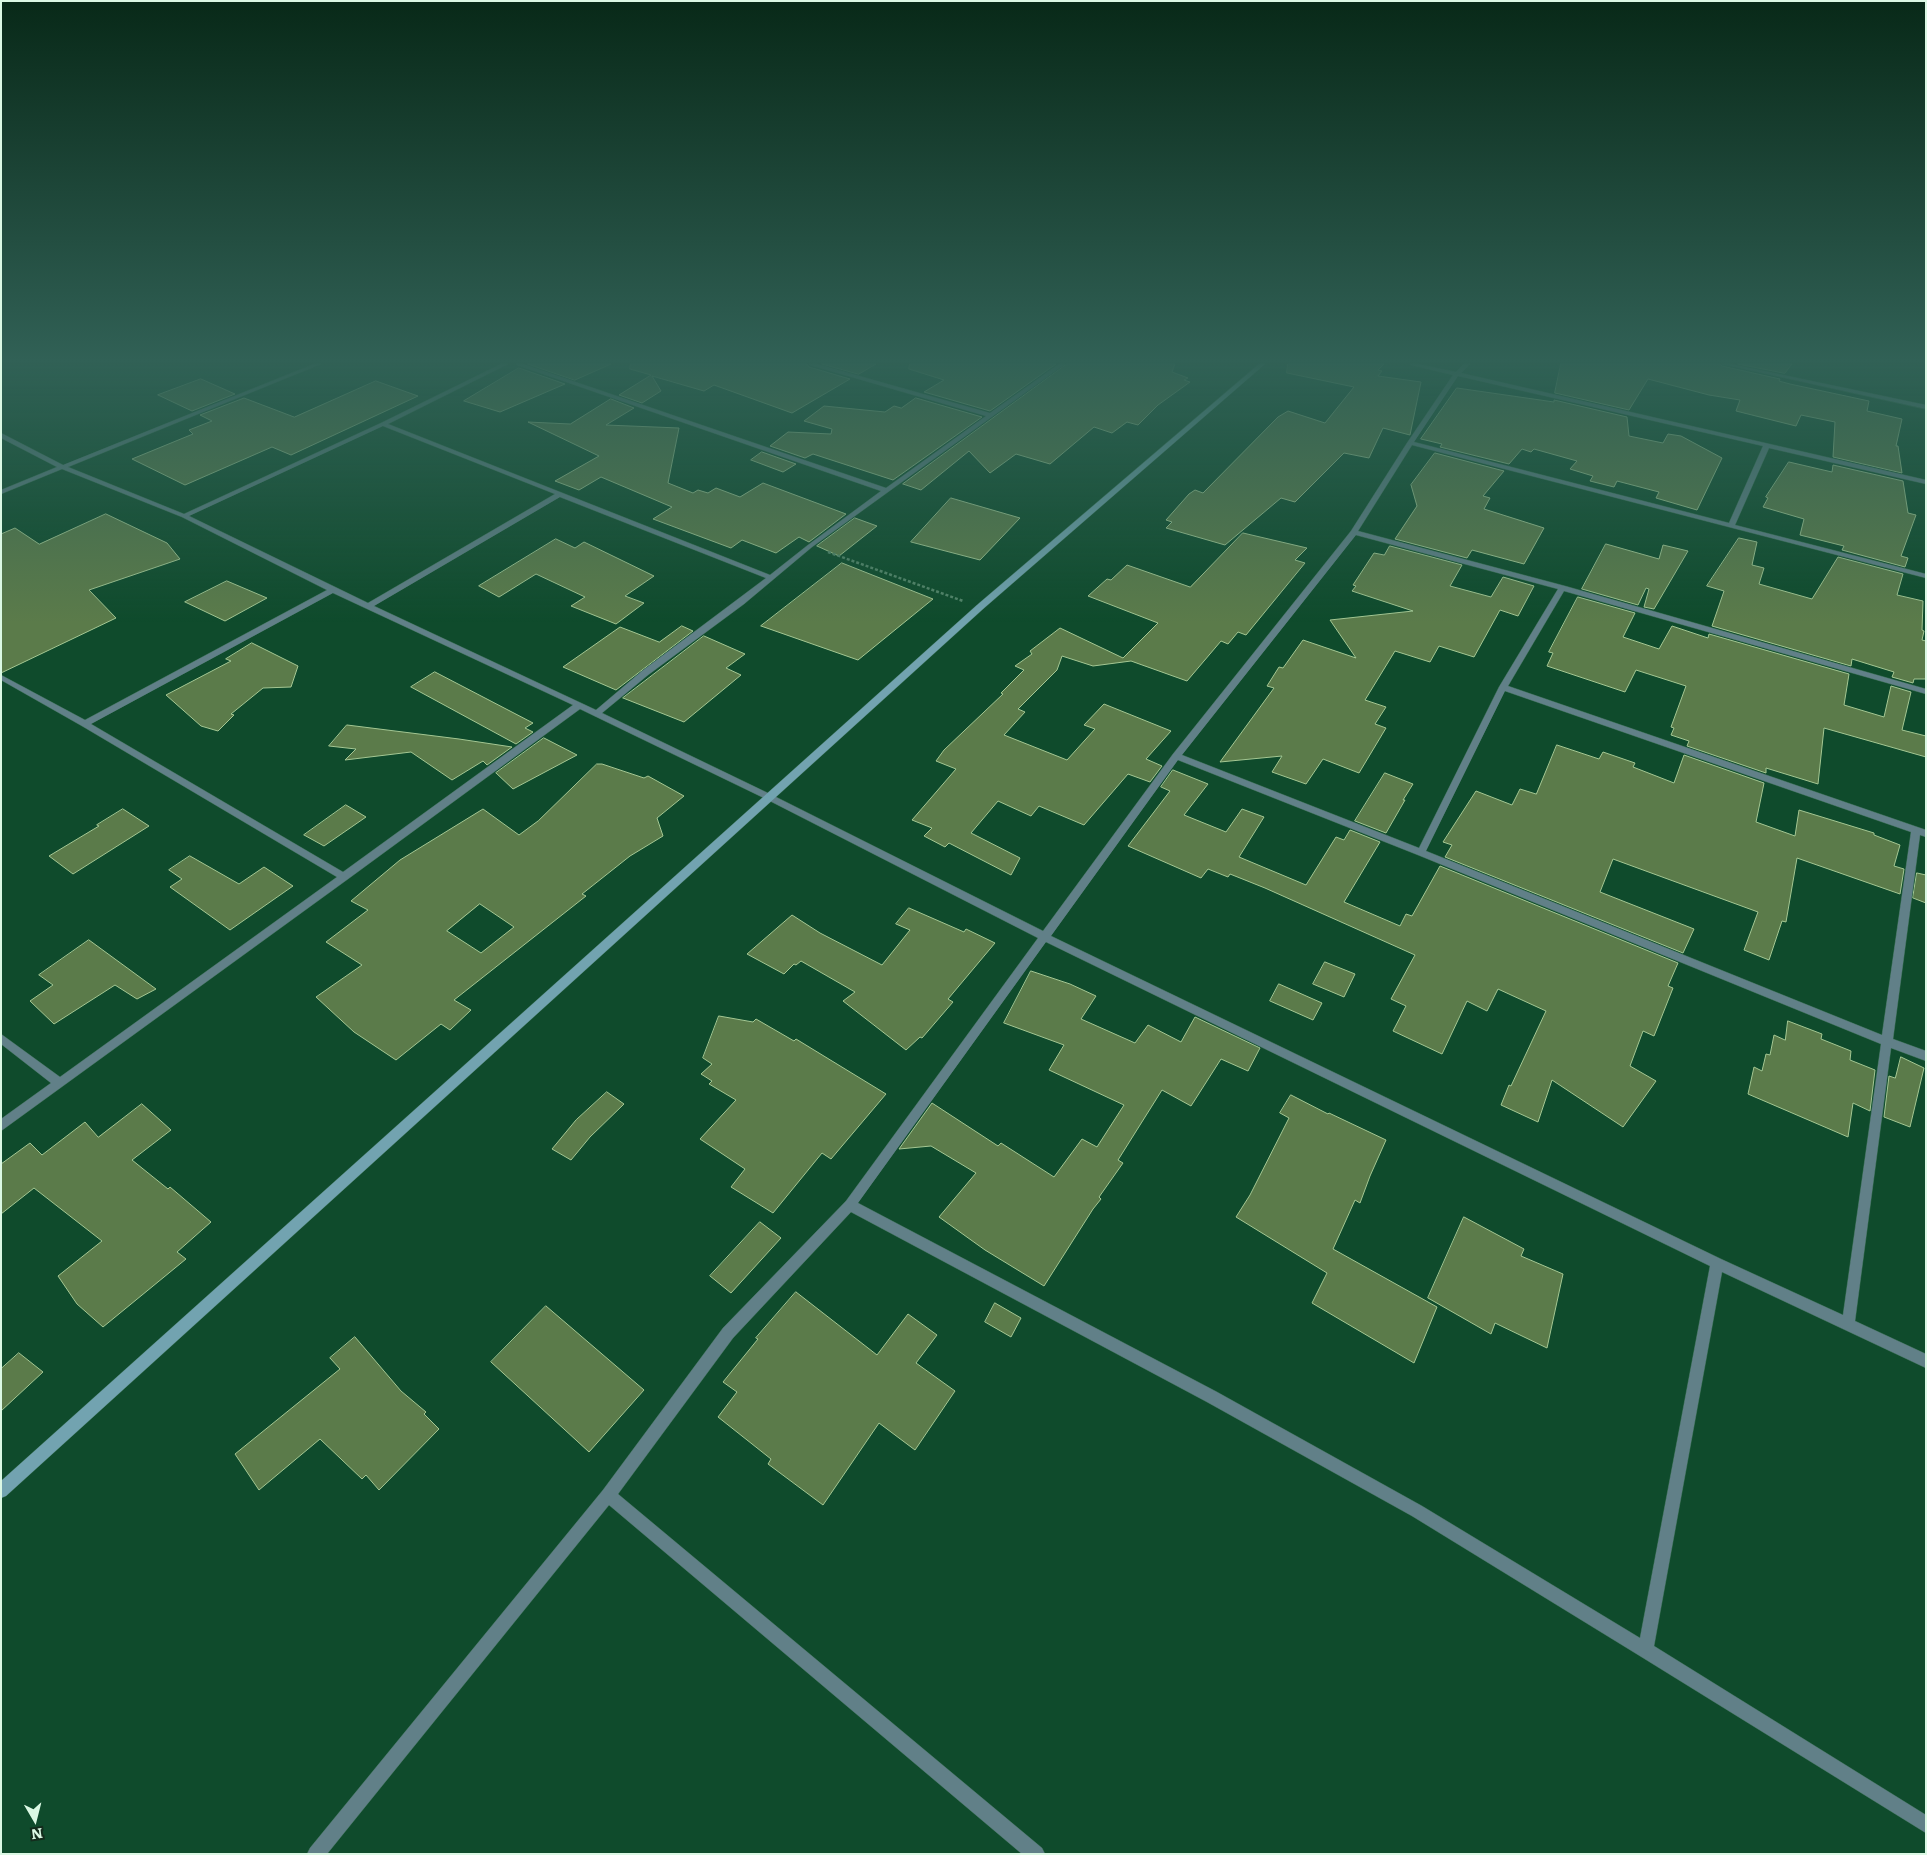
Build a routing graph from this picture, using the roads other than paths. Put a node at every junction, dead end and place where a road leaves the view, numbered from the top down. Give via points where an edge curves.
1 (31, 451) edge
2 (103, 451) edge
3 (325, 451) edge
4 (450, 451) edge
5 (772, 451) edge
6 (941, 451) edge
7 (1162, 451) edge
8 (1405, 451) edge
9 (1439, 451) edge
10 (1765, 451) edge
11 (1792, 451) edge
12 (62, 467) junction
13 (1926, 482) edge
14 (886, 491) junction
15 (1, 492) edge
16 (560, 494) junction
17 (184, 516) junction
18 (1731, 526) junction
19 (1354, 532) junction
20 (1926, 576) edge
21 (771, 578) junction
22 (1562, 588) junction
23 (333, 590) junction
24 (369, 606) junction
25 (1, 677) edge
26 (1503, 687) junction
27 (1926, 692) edge
28 (579, 705) junction
29 (596, 714) junction
30 (85, 724) junction
31 (1176, 756) junction
32 (769, 796) junction
33 (1921, 832) edge
34 (1421, 852) junction
35 (345, 877) junction
36 (1043, 936) junction
37 (1, 1038) edge
38 (1887, 1042) junction
39 (1926, 1056) edge
40 (60, 1084) junction
41 (1, 1126) edge
42 (850, 1205) junction
43 (1717, 1263) junction
44 (1848, 1324) junction
45 (1926, 1361) edge
46 (1, 1491) edge
47 (608, 1494) junction
48 (1646, 1650) junction
49 (1926, 1825) edge
50 (316, 1854) edge
51 (1036, 1854) edge

1 - 12 street
2 - 12 street
3 - 17 street
4 - 16 street
5 - 14 street
6 - 14 street
7 - 32 street
8 - 19 street
9 - 18 street
10 - 18 street
11 - 13 street
12 - 15 street
12 - 17 street
14 - 21 street
16 - 21 street
16 - 24 street
17 - 23 street
18 - 20 street
19 - 22 street
19 - 31 street
21 - 29 street
22 - 26 street
22 - 27 street
23 - 24 street
23 - 30 street
24 - 28 street
25 - 30 street
26 - 33 street
26 - 34 street
28 - 29 street
28 - 35 street
29 - 32 street
30 - 35 street
31 - 34 street
31 - 36 street
32 - 36 street
32 - 46 street
33 - 38 street
34 - 38 street
35 - 40 street
36 - 42 street
36 - 43 street
37 - 40 street
38 - 39 street
38 - 44 street
40 - 41 street
42 - 47 street via 728,1333
42 - 48 street via 1212,1397 1409,1506
43 - 44 street
43 - 48 street
44 - 45 street
47 - 50 street
47 - 51 street
48 - 49 street

